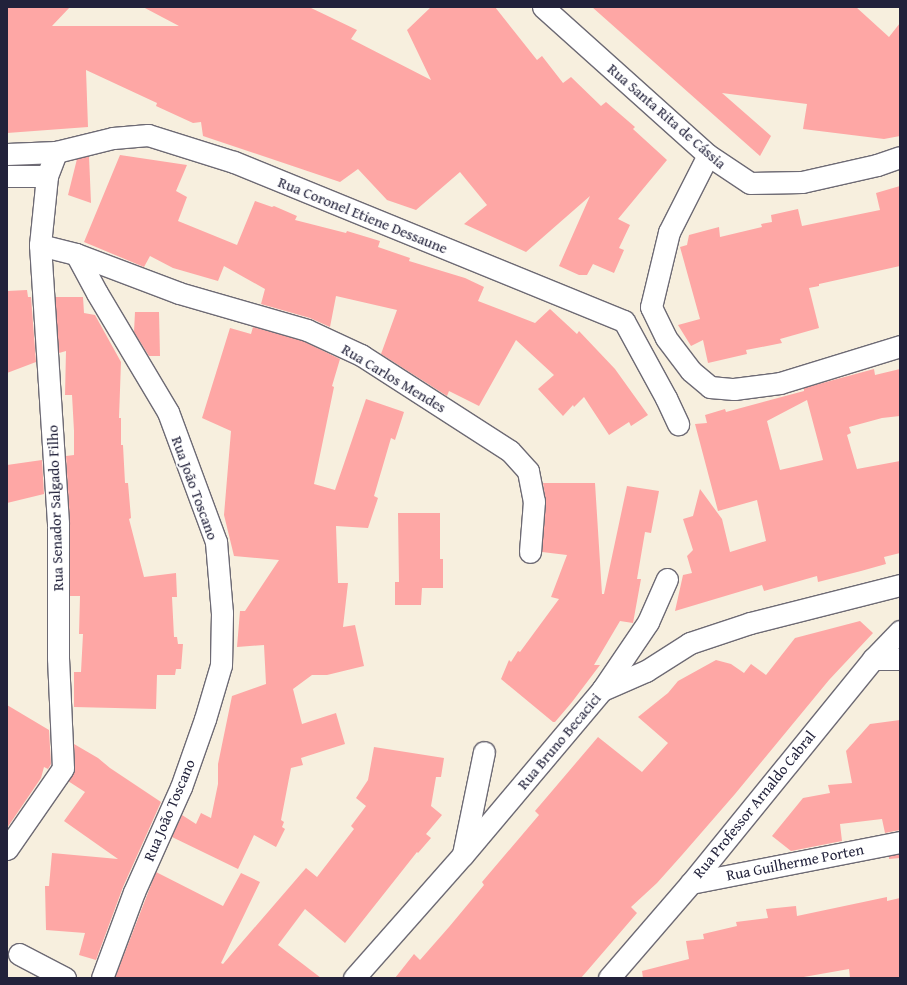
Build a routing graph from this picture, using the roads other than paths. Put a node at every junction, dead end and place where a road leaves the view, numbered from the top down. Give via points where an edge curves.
1 (543, 7) edge
2 (56, 152) junction
3 (10, 154) edge
4 (708, 155) junction
5 (900, 157) edge
6 (7, 176) edge
7 (47, 176) junction
8 (40, 245) junction
9 (76, 254) junction
10 (651, 307) junction
11 (624, 321) junction
12 (900, 346) edge
13 (678, 424) dead end
14 (530, 552) dead end
15 (667, 579) dead end
16 (900, 585) edge
17 (900, 631) edge
18 (873, 659) junction
19 (900, 659) edge
20 (602, 690) junction
21 (484, 752) dead end
22 (900, 842) edge
23 (7, 849) edge
24 (463, 855) junction
25 (691, 882) junction
26 (18, 954) dead end
27 (65, 978) edge
28 (102, 978) edge
29 (354, 978) edge
30 (609, 978) edge

1 - 4 street, Rua Santa Rita de Cássia
2 - 3 street
2 - 7 street, Rua Senador Salgado Filho
2 - 11 street, Rua Coronel Etiene Dessaune via 113,138 148,135 234,162
4 - 5 street, Rua Santa Rita de Cássia via 750,183 802,182 877,165
4 - 10 street via 669,232
6 - 7 street
7 - 8 street, Rua Senador Salgado Filho
8 - 9 street
8 - 23 street, Rua Senador Salgado Filho via 58,522 58,658 63,768
9 - 14 street, Rua Carlos Mendes via 179,293 307,330 360,355 510,451 528,471 534,501
9 - 28 street, Rua João Toscano via 168,412 216,542 222,613 221,665 205,719 180,786 134,892
10 - 11 street
10 - 12 street via 666,338 691,371 710,387 734,389 780,383
11 - 13 street
15 - 20 street via 648,622
16 - 20 street, Rua Bruno Becacici via 750,623 690,643 646,671
17 - 18 street, Rua Professor Arnaldo Cabral
18 - 19 street
18 - 25 street, Rua Professor Arnaldo Cabral
20 - 24 street, Rua Bruno Becacici
21 - 24 street
22 - 25 street, Rua Guilherme Porten
24 - 29 street, Rua Bruno Becacici
25 - 30 street, Rua Professor Arnaldo Cabral
26 - 27 street

